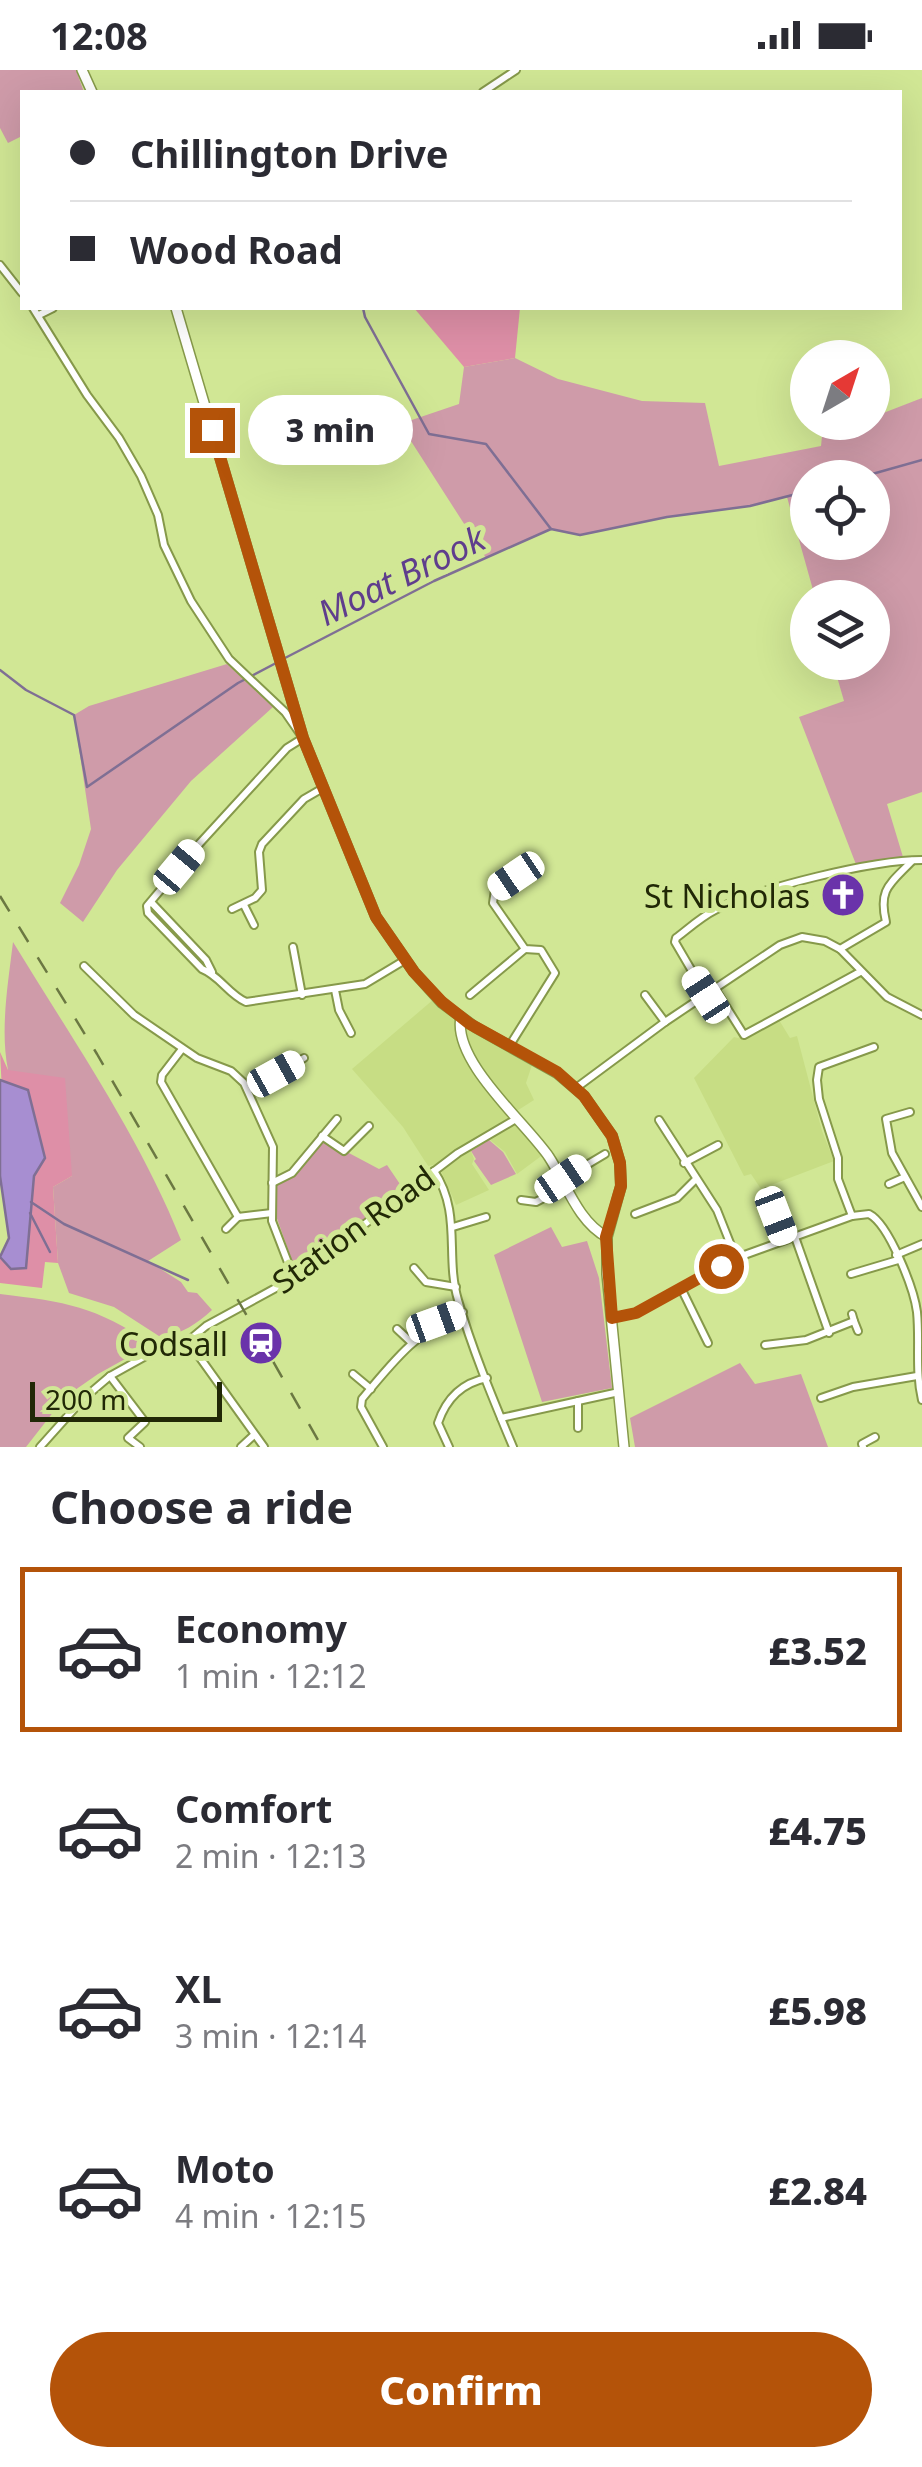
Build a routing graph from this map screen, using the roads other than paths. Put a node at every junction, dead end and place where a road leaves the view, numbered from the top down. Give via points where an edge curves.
1 (516, 70) edge
2 (486, 90) edge
3 (0, 265) edge
4 (20, 290) edge
5 (177, 310) edge
6 (36, 311) edge
7 (303, 738) junction
8 (324, 788) junction
9 (912, 860) junction
10 (922, 860) edge
11 (516, 876) dead end
12 (244, 905) junction
13 (232, 909) dead end
14 (254, 925) dead end
15 (293, 948) dead end
16 (525, 949) junction
17 (840, 949) junction
18 (405, 960) junction
19 (84, 966) dead end
20 (860, 972) junction
21 (714, 989) junction
22 (335, 990) junction
23 (302, 995) junction
24 (645, 995) dead end
25 (706, 995) junction
26 (470, 996) dead end
27 (922, 1015) edge
28 (460, 1017) junction
29 (665, 1022) junction
30 (351, 1034) dead end
31 (510, 1045) junction
32 (874, 1047) dead end
33 (182, 1049) junction
34 (304, 1058) dead end
35 (576, 1088) junction
36 (248, 1090) junction
37 (910, 1112) dead end
38 (518, 1118) junction
39 (337, 1120) dead end
40 (659, 1120) dead end
41 (370, 1126) dead end
42 (322, 1136) junction
43 (718, 1145) dead end
44 (605, 1154) dead end
45 (684, 1162) junction
46 (434, 1170) junction
47 (905, 1177) junction
48 (696, 1180) junction
49 (564, 1182) junction
50 (272, 1183) junction
51 (889, 1184) dead end
52 (767, 1192) dead end
53 (522, 1200) dead end
54 (922, 1207) edge
55 (272, 1213) junction
56 (635, 1214) dead end
57 (852, 1216) junction
58 (238, 1217) junction
59 (486, 1217) dead end
60 (453, 1227) junction
61 (226, 1229) dead end
62 (606, 1237) junction
63 (795, 1237) junction
64 (785, 1240) junction
65 (922, 1244) edge
66 (897, 1257) junction
67 (736, 1258) junction
68 (414, 1268) dead end
69 (850, 1274) dead end
70 (294, 1278) junction
71 (456, 1286) junction
72 (682, 1290) junction
73 (463, 1312) junction
74 (612, 1318) junction
75 (398, 1328) dead end
76 (858, 1331) dead end
77 (829, 1333) junction
78 (920, 1337) edge
79 (188, 1341) junction
80 (412, 1343) junction
81 (708, 1343) dead end
82 (770, 1346) dead end
83 (919, 1358) edge
84 (353, 1374) dead end
85 (110, 1376) junction
86 (917, 1376) junction
87 (487, 1378) junction
88 (371, 1389) junction
89 (619, 1392) junction
90 (821, 1398) dead end
91 (922, 1400) edge
92 (578, 1401) junction
93 (501, 1418) junction
94 (578, 1428) dead end
95 (254, 1435) junction
96 (875, 1437) dead end
97 (860, 1446) edge
98 (40, 1447) edge
99 (140, 1447) edge
100 (241, 1447) edge
101 (264, 1447) edge
102 (384, 1447) edge
103 (449, 1447) edge
104 (513, 1447) edge
105 (624, 1447) edge

1 - 2 street
3 - 4 street
5 - 7 street
6 - 7 street via 145,482 191,601 228,659
7 - 8 street
7 - 23 street via 271,764 146,908 236,997 246,1002
8 - 12 street via 262,844 262,890
8 - 18 street via 369,903
9 - 10 street
9 - 17 street via 886,889 886,922
9 - 25 street via 814,878 714,911 675,942
11 - 16 street via 492,898
12 - 13 street
12 - 14 street
15 - 23 street
16 - 26 street
16 - 31 street via 541,950 555,973
17 - 20 street
17 - 21 street via 802,938
18 - 22 street via 370,982
18 - 28 street
19 - 33 street via 134,1015
20 - 21 street via 744,1035
20 - 27 street
21 - 25 street
22 - 23 street
22 - 30 street
24 - 29 street
25 - 29 street
28 - 31 street
28 - 38 street via 459,1034 483,1078
29 - 35 street
31 - 35 street
32 - 57 street via 818,1070 838,1179
33 - 36 street via 231,1071
33 - 58 street via 162,1082
34 - 36 street
35 - 62 street via 605,1123 620,1163 621,1186
36 - 50 street via 273,1147
37 - 47 street via 886,1120
38 - 46 street, Station Road
38 - 49 street
39 - 42 street
40 - 45 street
41 - 42 street via 344,1151
42 - 50 street via 292,1173
43 - 45 street
44 - 49 street
45 - 48 street
46 - 60 street
46 - 70 street, Station Road
47 - 51 street
47 - 54 street
48 - 56 street via 678,1198
48 - 67 street
49 - 53 street via 536,1202
49 - 62 street via 589,1225
50 - 55 street
52 - 64 street
55 - 58 street
55 - 70 street
57 - 63 street
57 - 66 street via 878,1219
58 - 61 street
59 - 60 street
60 - 71 street
62 - 74 street
63 - 64 street
63 - 77 street
64 - 67 street
65 - 66 street
66 - 69 street
66 - 78 street
67 - 72 street
68 - 71 street via 426,1282
70 - 79 street, Station Road
71 - 73 street
72 - 74 street
72 - 81 street
73 - 80 street via 436,1322
73 - 87 street
74 - 89 street
75 - 80 street
76 - 77 street via 853,1318
77 - 82 street
78 - 83 street
79 - 85 street, Station Road via 164,1346
79 - 95 street
80 - 88 street
83 - 86 street
84 - 88 street
85 - 98 street, Station Road
85 - 99 street via 145,1422 128,1438
86 - 90 street
86 - 91 street
87 - 93 street
87 - 103 street via 452,1394 440,1415
88 - 102 street via 361,1407
89 - 92 street
89 - 105 street
92 - 93 street
92 - 94 street
93 - 104 street
95 - 100 street
95 - 101 street
96 - 97 street

